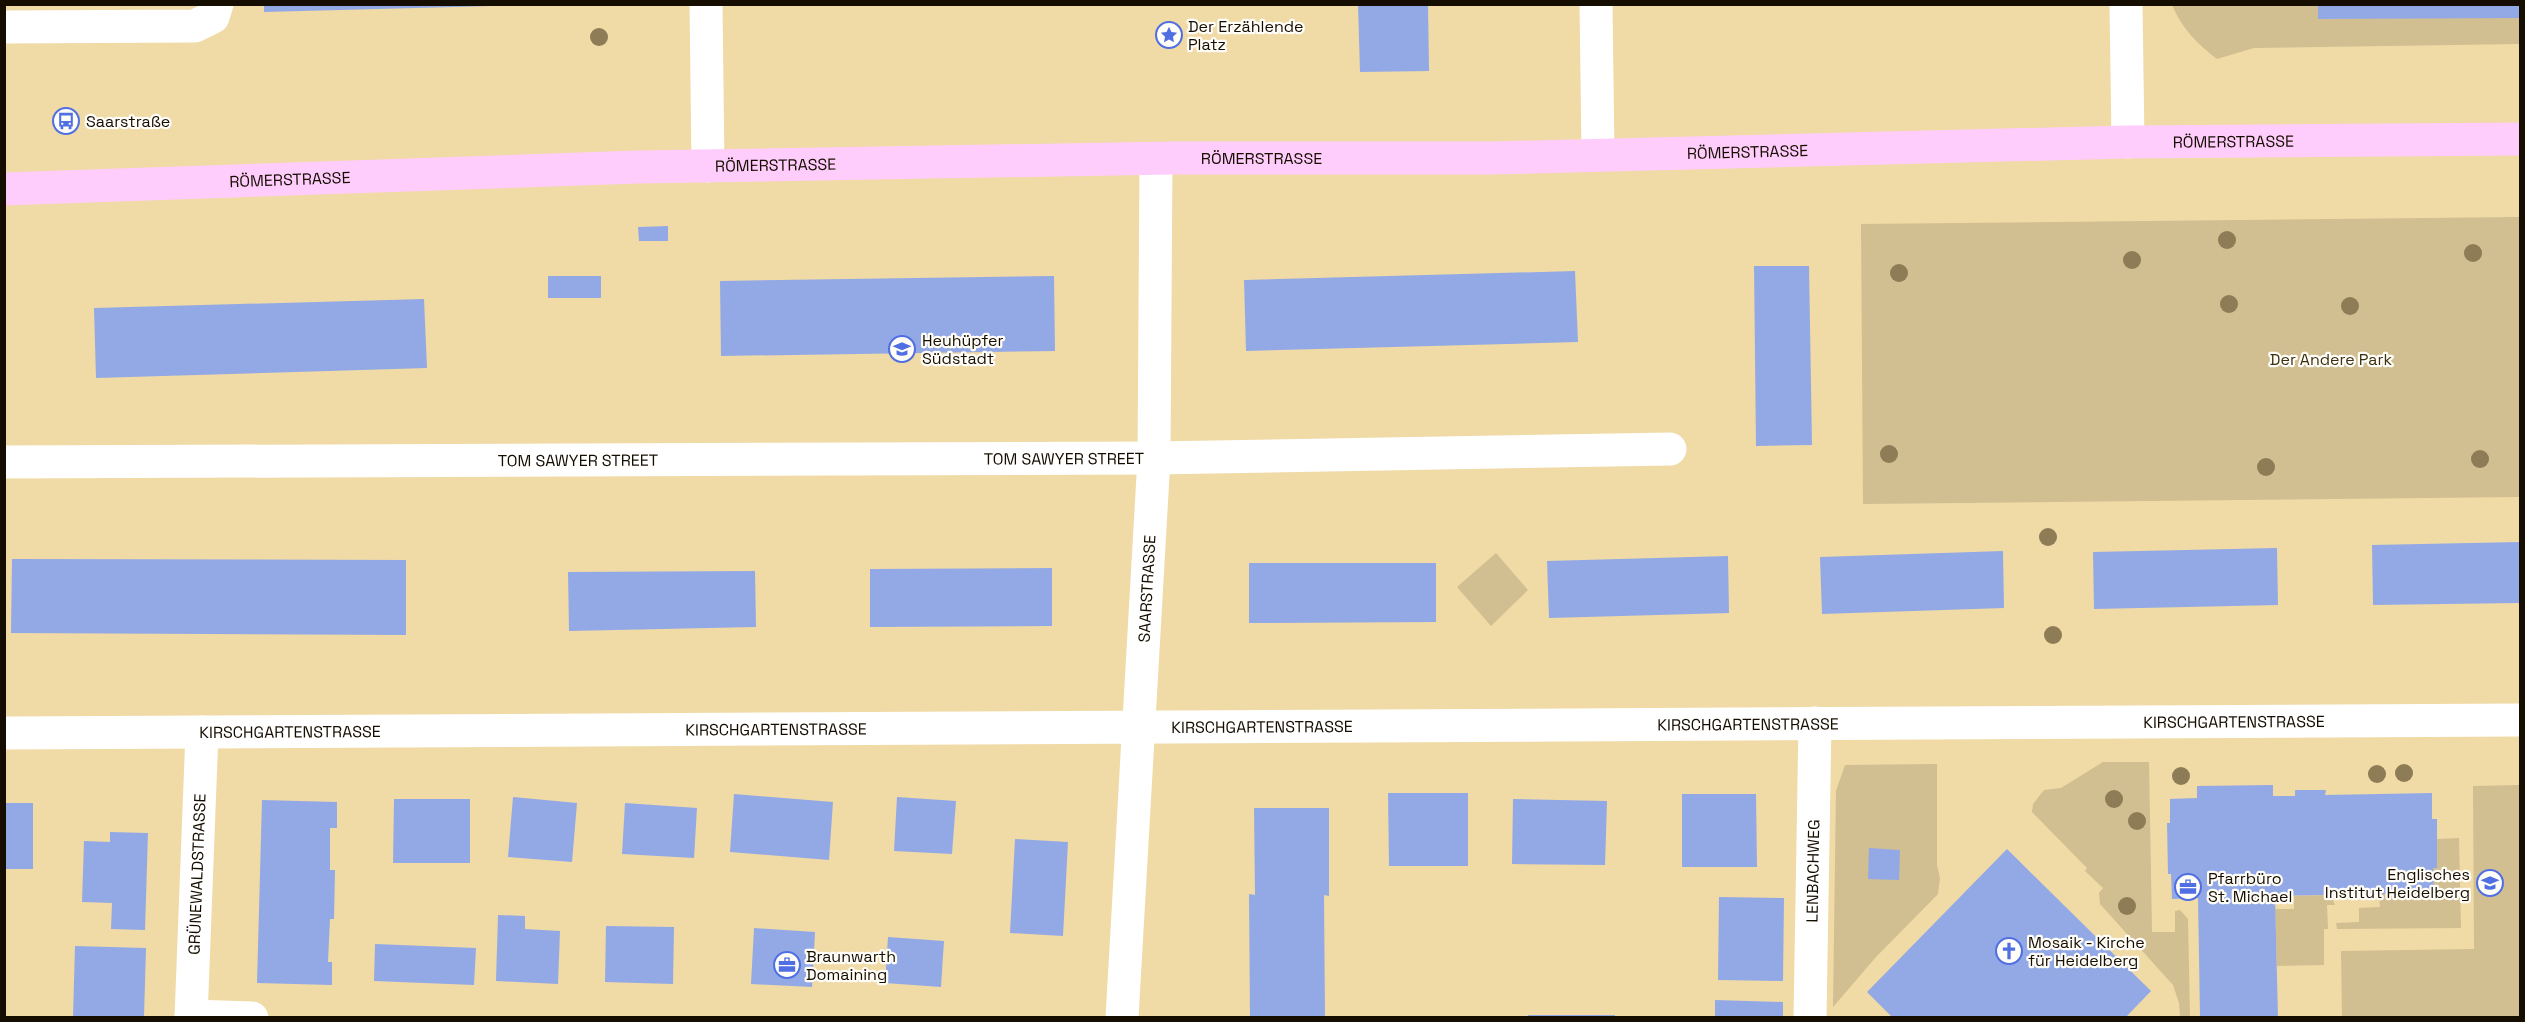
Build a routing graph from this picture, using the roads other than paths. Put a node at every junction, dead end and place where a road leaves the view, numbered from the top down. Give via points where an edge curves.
1 (218, 4) edge
2 (706, 4) edge
3 (1596, 4) edge
4 (2126, 4) edge
5 (4, 27) edge
6 (2520, 139) edge
7 (2128, 142) junction
8 (1598, 154) junction
9 (1156, 159) junction
10 (708, 166) junction
11 (4, 189) edge
12 (1670, 449) dead end
13 (1154, 458) junction
14 (4, 462) edge
15 (2520, 720) edge
16 (1815, 723) junction
17 (1140, 727) junction
18 (202, 732) junction
19 (4, 733) edge
20 (191, 1017) edge
21 (252, 1017) edge
22 (1122, 1017) edge
23 (1810, 1017) edge

1 - 5 street via 213,17 195,26
2 - 10 street
3 - 8 street
4 - 7 street
6 - 7 main road, RÖMERSTRASSE
7 - 8 main road, RÖMERSTRASSE
8 - 9 main road, RÖMERSTRASSE
9 - 10 main road, RÖMERSTRASSE
9 - 13 street, SAARSTRASSE
10 - 11 main road, RÖMERSTRASSE
12 - 13 street, TOM SAWYER STREET
13 - 14 street, TOM SAWYER STREET
13 - 17 street, SAARSTRASSE
15 - 16 street, KIRSCHGARTENSTRASSE
16 - 17 street, KIRSCHGARTENSTRASSE
16 - 23 street, LENBACHWEG
17 - 18 street, KIRSCHGARTENSTRASSE
17 - 22 street, SAARSTRASSE
18 - 19 street, KIRSCHGARTENSTRASSE
18 - 20 street, GRÜNEWALDSTRASSE
20 - 21 street

